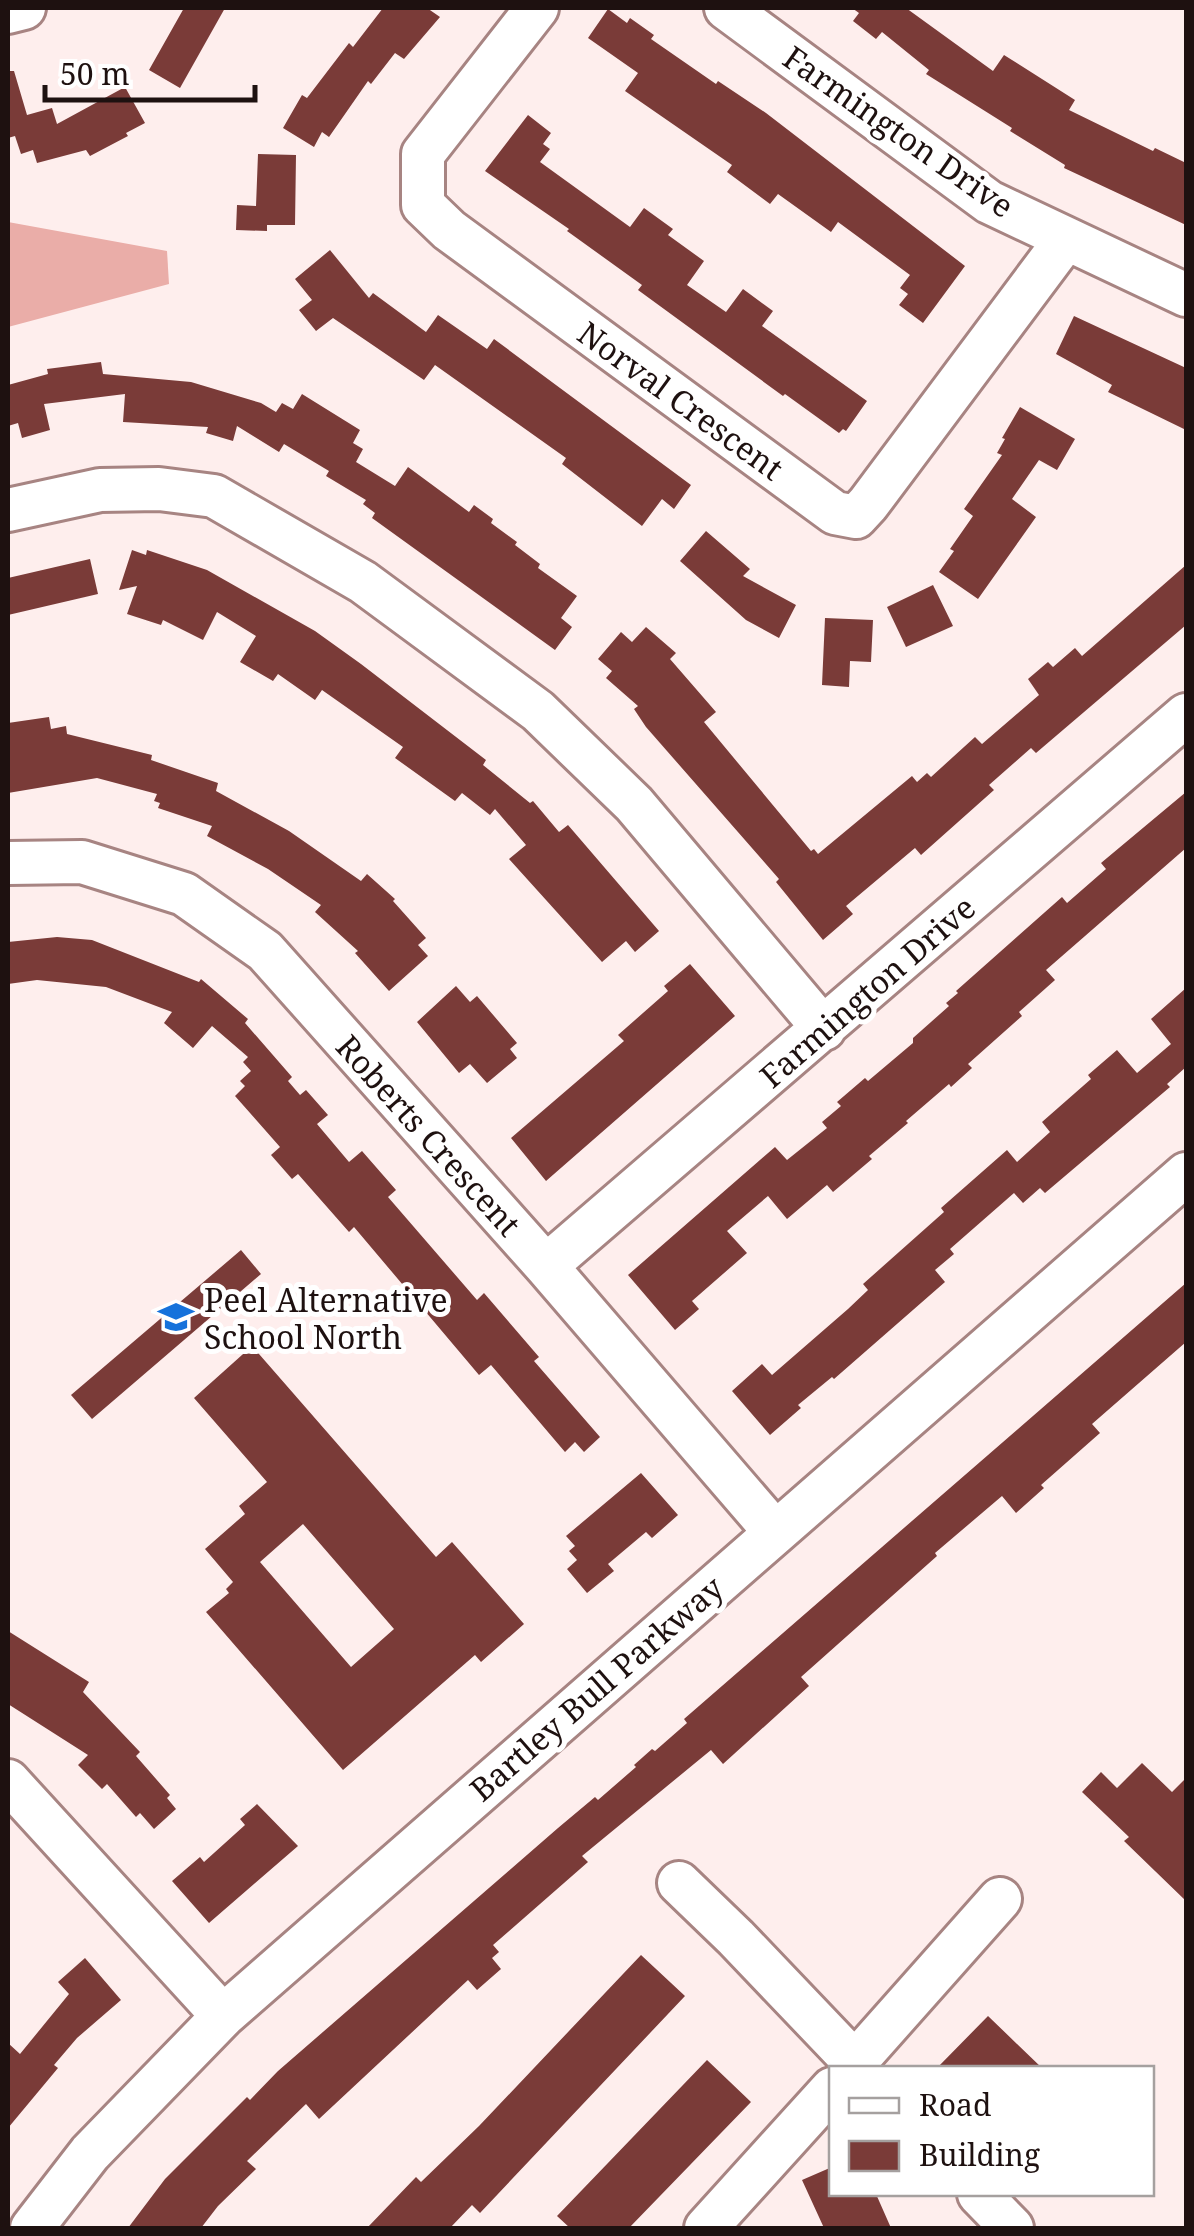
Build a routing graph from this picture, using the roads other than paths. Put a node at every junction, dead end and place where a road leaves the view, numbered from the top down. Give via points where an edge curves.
1 (24, 8) edge
2 (537, 8) edge
3 (726, 8) edge
4 (8, 12) edge
5 (1066, 239) junction
6 (1186, 295) edge
7 (8, 510) edge
8 (1186, 715) edge
9 (8, 863) edge
10 (824, 1029) junction
11 (1186, 1174) edge
12 (546, 1266) junction
13 (775, 1532) junction
14 (8, 1781) edge
15 (679, 1883) dead end
16 (1000, 1899) dead end
17 (222, 2016) junction
18 (844, 2066) edge
19 (854, 2066) edge
20 (829, 2094) edge
21 (981, 2196) edge
22 (32, 2228) edge
23 (706, 2228) edge
24 (1012, 2228) edge

1 - 4 street
2 - 5 street, Norval Crescent via 422,154 423,205 835,514 856,518 868,504
3 - 5 street, Farmington Drive via 989,202
5 - 6 street, Farmington Drive
7 - 10 street via 100,490 214,496 364,582 538,711 593,764
8 - 10 street, Farmington Drive
9 - 12 street, Roberts Crescent via 82,862 184,894 265,951
10 - 12 street, Farmington Drive
11 - 13 street, Bartley Bull Parkway
12 - 13 street, Roberts Crescent
13 - 17 street, Bartley Bull Parkway
14 - 17 street
15 - 18 street via 736,1938
16 - 19 street
17 - 22 street, Bartley Bull Parkway via 90,2153
20 - 23 street
21 - 24 street

